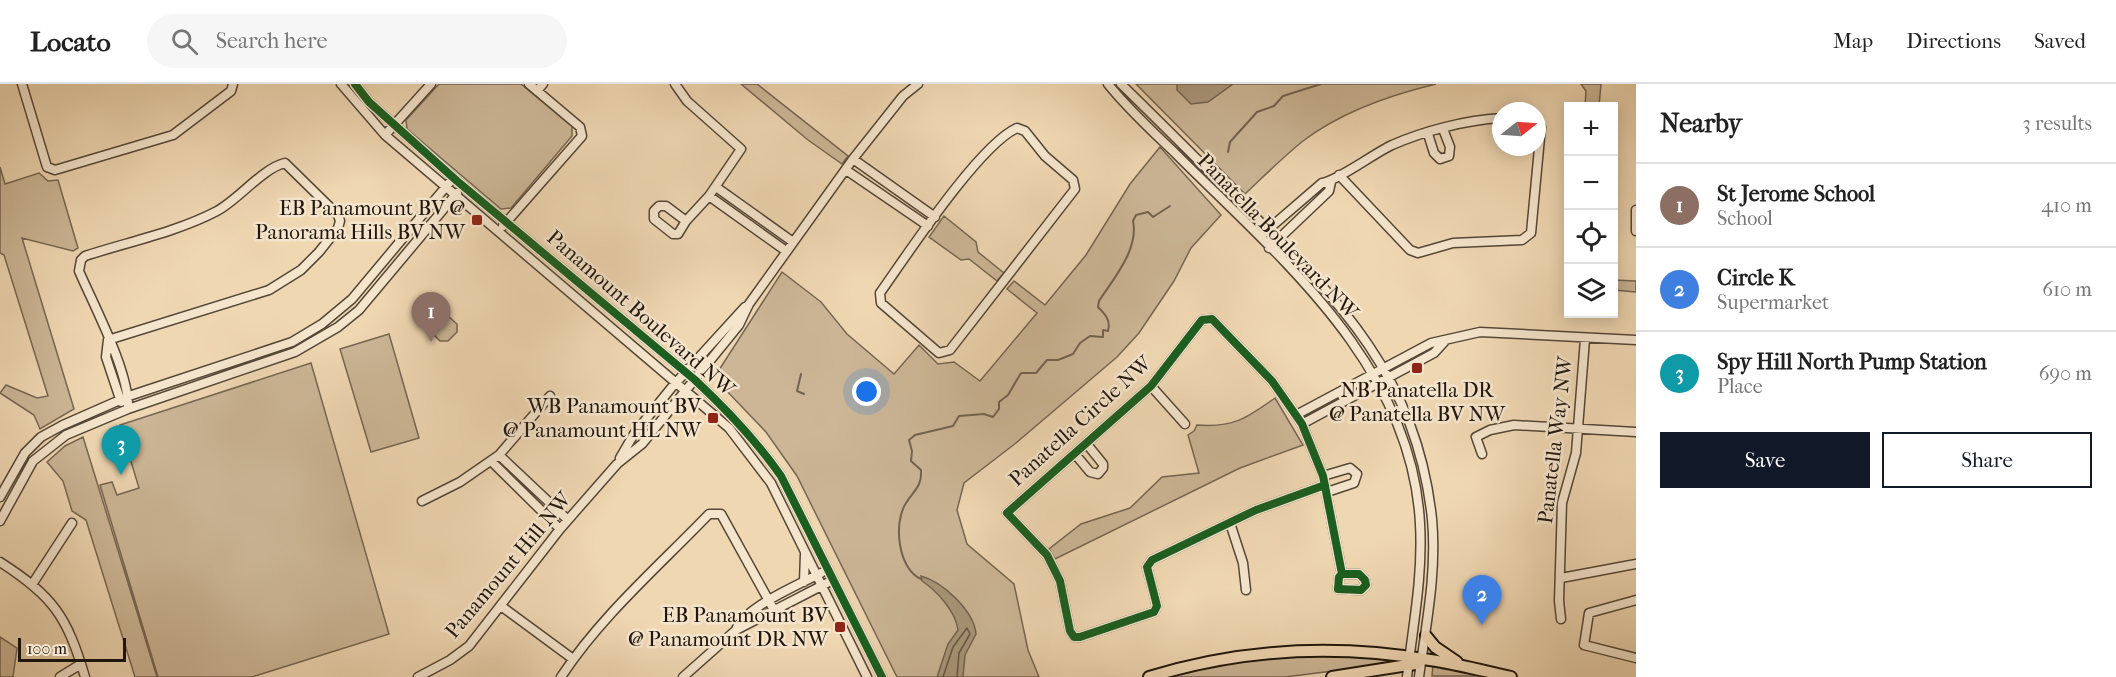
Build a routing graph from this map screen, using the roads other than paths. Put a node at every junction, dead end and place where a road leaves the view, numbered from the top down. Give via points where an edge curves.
1 (22, 84) edge
2 (233, 84) edge
3 (341, 84) edge
4 (355, 84) edge
5 (431, 84) edge
6 (530, 84) edge
7 (675, 84) edge
8 (918, 84) edge
9 (1108, 84) edge
10 (1121, 84) edge
11 (540, 87) edge
12 (1492, 119) edge
13 (393, 125) junction
14 (1443, 129) junction
15 (1428, 134) junction
16 (385, 135) junction
17 (1538, 156) edge
18 (854, 159) junction
19 (846, 170) junction
20 (1340, 175) junction
21 (453, 178) junction
22 (1331, 182) junction
23 (462, 186) junction
24 (445, 187) junction
25 (712, 192) junction
26 (456, 195) junction
27 (1636, 210) edge
28 (935, 217) junction
29 (686, 221) dead end
30 (507, 222) junction
31 (928, 226) junction
32 (1267, 229) junction
33 (1636, 231) edge
34 (499, 232) junction
35 (1259, 238) junction
36 (1278, 240) junction
37 (793, 242) junction
38 (1269, 248) junction
39 (786, 251) junction
40 (569, 275) junction
41 (561, 285) junction
42 (749, 304) junction
43 (1585, 339) junction
44 (108, 340) junction
45 (1636, 340) edge
46 (1445, 341) junction
47 (1384, 368) junction
48 (685, 372) junction
49 (1374, 373) junction
50 (1390, 378) junction
51 (695, 380) junction
52 (677, 382) junction
53 (1379, 384) junction
54 (1151, 386) junction
55 (687, 390) junction
56 (129, 396) junction
57 (550, 396) dead end
58 (118, 400) junction
59 (129, 409) junction
60 (1296, 415) junction
61 (1185, 424) dead end
62 (1302, 424) junction
63 (1577, 430) junction
64 (1636, 432) edge
65 (1086, 443) junction
66 (500, 454) junction
67 (1075, 454) junction
68 (1482, 454) dead end
69 (491, 461) junction
70 (617, 464) junction
71 (1325, 485) junction
72 (0, 496) edge
73 (422, 501) dead end
74 (568, 520) junction
75 (0, 521) edge
76 (72, 523) dead end
77 (1230, 523) junction
78 (560, 529) junction
79 (804, 547) junction
80 (0, 562) edge
81 (1636, 564) edge
82 (828, 570) junction
83 (1342, 574) dead end
84 (818, 575) junction
85 (1561, 578) junction
86 (833, 579) junction
87 (804, 582) junction
88 (33, 583) junction
89 (823, 585) junction
90 (1246, 590) dead end
91 (1636, 600) edge
92 (768, 602) junction
93 (501, 606) junction
94 (774, 610) junction
95 (1561, 619) dead end
96 (736, 630) junction
97 (1426, 636) junction
98 (1636, 658) edge
99 (573, 659) junction
100 (1422, 659) junction
101 (81, 664) junction
102 (1408, 666) edge
103 (1474, 669) junction
104 (60, 677) edge
105 (85, 677) edge
106 (418, 677) edge
107 (561, 677) edge
108 (682, 677) edge
109 (867, 677) edge
110 (882, 677) edge
111 (1149, 677) edge
112 (1332, 677) edge
113 (1419, 677) edge
114 (1511, 677) edge

1 - 2 street via 47,167 55,170 173,135 231,91
3 - 16 street, Panamount Boulevard NW
4 - 13 street, Panamount Boulevard NW
5 - 13 street
6 - 11 street
7 - 25 street via 687,101 741,149
8 - 18 street, Panamount Hill NW via 903,96
9 - 35 street, Panatella Boulevard NW
10 - 32 street, Panatella Boulevard NW
11 - 30 street via 580,127 582,136
12 - 14 street
13 - 16 street
13 - 21 street, Panamount Boulevard NW
14 - 15 street
14 - 15 street via 1450,147 1449,156 1440,159
15 - 20 street via 1392,145
16 - 24 street, Panamount Boulevard NW
17 - 20 street via 1531,233 1522,240 1454,243 1418,253 1410,250
18 - 19 street, Panamount Hill NW
18 - 28 street
19 - 31 street
19 - 37 street, Panamount Hill NW
20 - 22 street
21 - 23 street, Panamount Boulevard NW
21 - 24 street
22 - 32 street via 1322,183
22 - 36 street via 1329,191
23 - 26 street
23 - 30 street, Panamount Boulevard NW
24 - 26 street, Panamount Boulevard NW
24 - 56 street via 352,299 322,324 292,342
25 - 29 street
25 - 37 street
25 - 39 street
26 - 34 street, Panamount Boulevard NW
26 - 59 street via 359,310 338,327 295,352
27 - 33 street
28 - 31 street
28 - 31 street via 976,164 1017,128 1025,131 1045,156 1073,180 1075,189 1046,229 950,350 939,353 881,303 880,293
30 - 34 street
30 - 40 street, Panamount Boulevard NW
32 - 35 street
32 - 36 street, Panatella Boulevard NW
34 - 41 street, Panamount Boulevard NW
35 - 38 street, Panatella Boulevard NW
36 - 38 street
36 - 47 street, Panatella Boulevard NW via 1345,311
37 - 39 street, Panamount Hill NW
38 - 49 street, Panatella Boulevard NW via 1336,319
39 - 42 street, Panamount Hill NW
40 - 41 street
40 - 48 street, Panamount Boulevard NW
41 - 52 street, Panamount Boulevard NW
42 - 48 street, Panamount Hill NW
42 - 51 street, Panamount Hill NW via 739,325
43 - 45 street
43 - 46 street via 1480,332
43 - 63 street, Panatella Way NW
44 - 44 street via 79,271 85,256 215,212 236,200 275,165 285,163 338,214 338,228 319,252 301,270 269,290
44 - 56 street
44 - 58 street via 106,357
46 - 47 street via 1431,343
46 - 50 street via 1434,353
47 - 49 street
47 - 50 street, Panatella Boulevard NW
48 - 51 street, Panamount Boulevard NW
48 - 52 street, Panamount Hill NW
49 - 53 street, Panatella Boulevard NW
49 - 60 street
50 - 53 street
50 - 97 street, Panatella Boulevard NW via 1420,451 1428,493 1433,557
51 - 55 street, Panamount Hill NW
51 - 82 street, Panamount Boulevard NW via 761,448 792,497
52 - 55 street, Panamount Boulevard NW
52 - 70 street, Panamount Hill NW via 634,434
53 - 62 street
53 - 102 street, Panatella Boulevard NW via 1408,455 1419,513 1422,562
54 - 60 street, Panatella Circle NW via 1202,320 1212,319 1272,381
54 - 61 street
54 - 65 street, Panatella Circle NW
55 - 70 street, Panamount Hill NW via 642,444
55 - 79 street, Panamount Boulevard NW via 750,453 771,483
56 - 58 street
56 - 59 street
57 - 66 street
58 - 59 street
58 - 72 street via 41,437 25,453
59 - 75 street via 66,435 48,447 23,477
60 - 62 street, Panatella Circle NW
62 - 71 street, Panatella Circle NW
63 - 64 street
63 - 68 street via 1514,425 1490,430 1476,437
63 - 85 street, Panatella Way NW via 1576,453 1562,503
65 - 67 street, Panatella Circle NW
65 - 67 street via 1103,464 1101,471 1090,472
66 - 69 street
66 - 74 street
67 - 77 street, Panatella Circle NW via 1007,513 1047,555 1060,581 1074,637 1154,612 1148,563
69 - 73 street
69 - 78 street
70 - 74 street, Panamount Hill NW
71 - 77 street, Panatella Circle NW
71 - 83 street
74 - 78 street, Panamount Hill NW
76 - 88 street
77 - 90 street via 1243,563
78 - 93 street, Panamount Hill NW
79 - 84 street, Panamount Boulevard NW
79 - 87 street
80 - 88 street
81 - 85 street
82 - 84 street
82 - 86 street, Panamount Boulevard NW
84 - 87 street
84 - 89 street, Panamount Boulevard NW
85 - 95 street, Panatella Way NW
86 - 89 street
86 - 110 street, Panamount Boulevard NW
87 - 92 street
88 - 101 street via 56,608
89 - 94 street
89 - 109 street, Panamount Boulevard NW
91 - 98 street via 1589,613 1584,645
92 - 94 street
92 - 96 street via 739,621
92 - 99 street via 721,514 709,514
93 - 99 street
93 - 106 street, Panamount Hill NW via 469,646
94 - 96 street
96 - 108 street
97 - 100 street, Panatella Boulevard NW
97 - 103 main road via 1447,657
99 - 107 street
100 - 102 main road
100 - 103 main road
100 - 113 street, Panatella Boulevard NW
101 - 104 street
101 - 105 street
102 - 111 main road via 1310,650 1234,656
102 - 112 main road
103 - 114 main road

